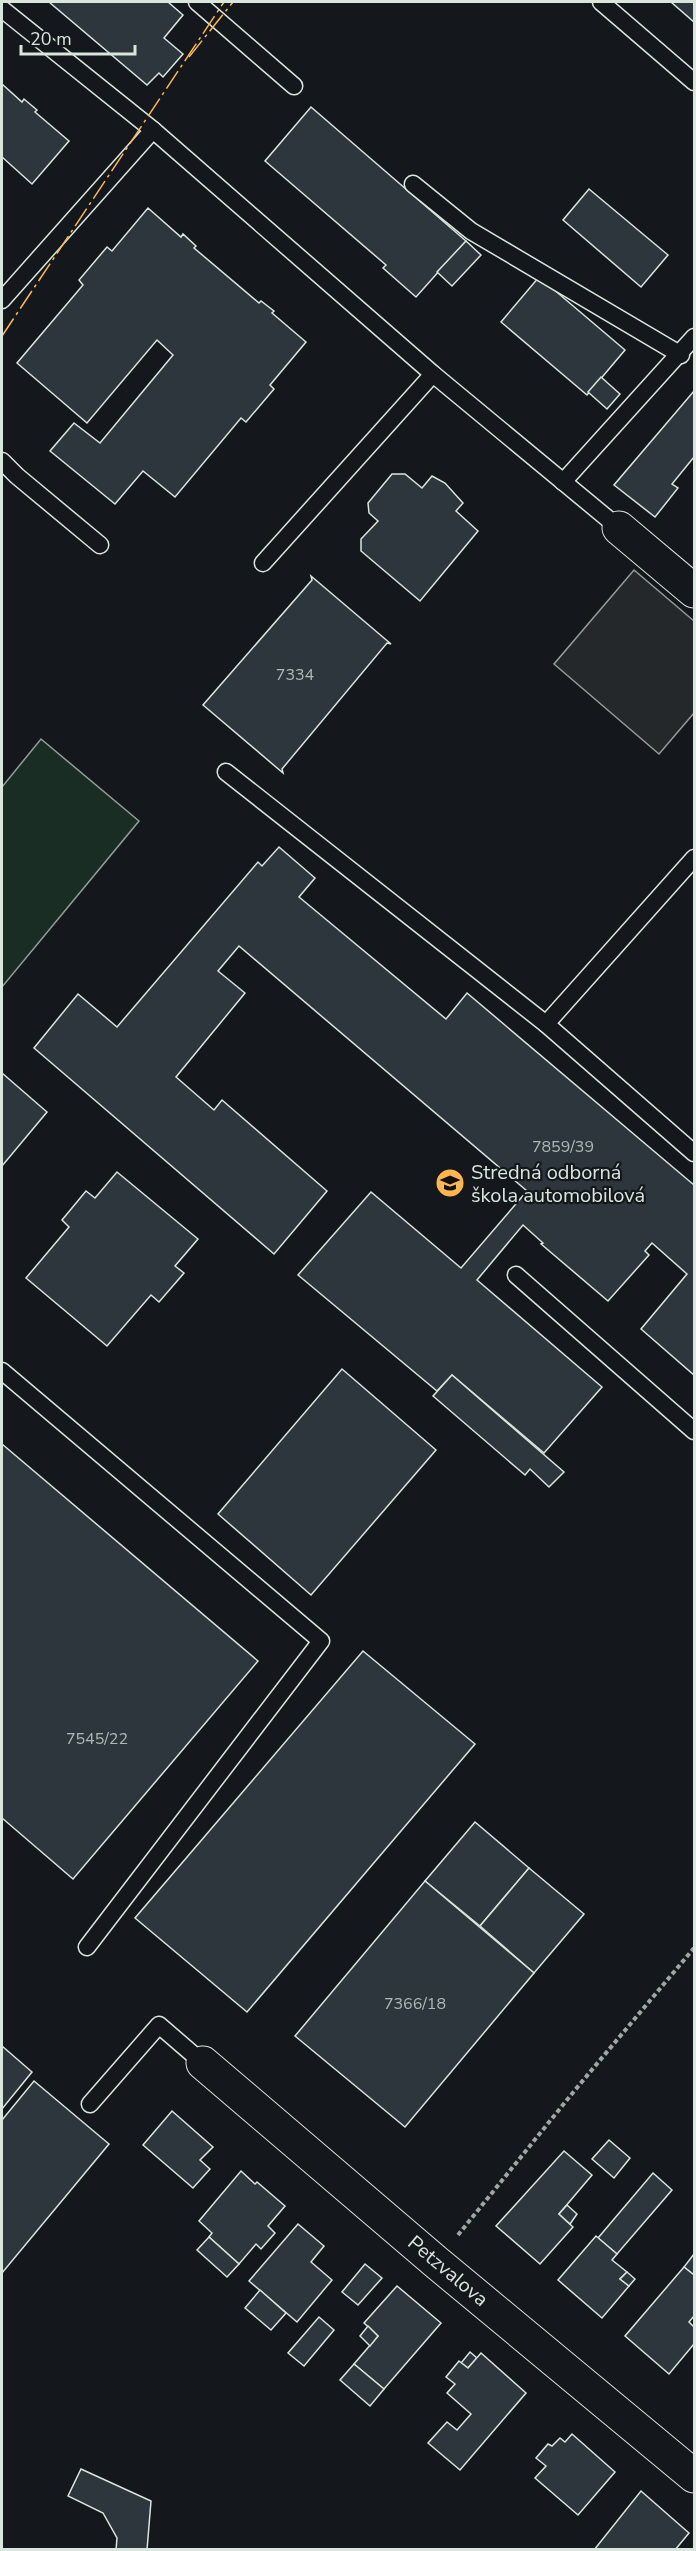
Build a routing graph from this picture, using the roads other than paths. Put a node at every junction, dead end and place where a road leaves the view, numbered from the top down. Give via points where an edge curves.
1 (197, 2) edge
2 (601, 2) edge
3 (2, 9) edge
4 (694, 82) edge
5 (294, 86) dead end
6 (153, 130) junction
7 (413, 184) dead end
8 (2, 300) edge
9 (694, 337) edge
10 (681, 355) junction
11 (433, 374) junction
12 (2, 461) edge
13 (563, 482) junction
14 (619, 528) joint
15 (100, 545) dead end
16 (263, 563) dead end
17 (694, 591) edge
18 (226, 772) dead end
19 (694, 858) edge
20 (546, 1024) junction
21 (694, 1153) edge
22 (516, 1275) dead end
23 (2, 1371) edge
24 (694, 1431) edge
25 (87, 1947) dead end
26 (203, 2063) joint
27 (90, 2104) dead end
28 (694, 2476) edge

1 - 5 lane
2 - 4 lane
3 - 6 lane
6 - 8 lane
6 - 11 lane
7 - 10 lane via 471,231
9 - 10 lane
10 - 13 lane
11 - 13 lane
11 - 16 lane
12 - 15 lane
13 - 14 lane
14 - 17 street
18 - 20 lane
19 - 20 lane
20 - 21 lane
22 - 24 lane
23 - 25 lane via 321,1641
26 - 27 lane via 159,2025
26 - 28 street, Petzvalova

